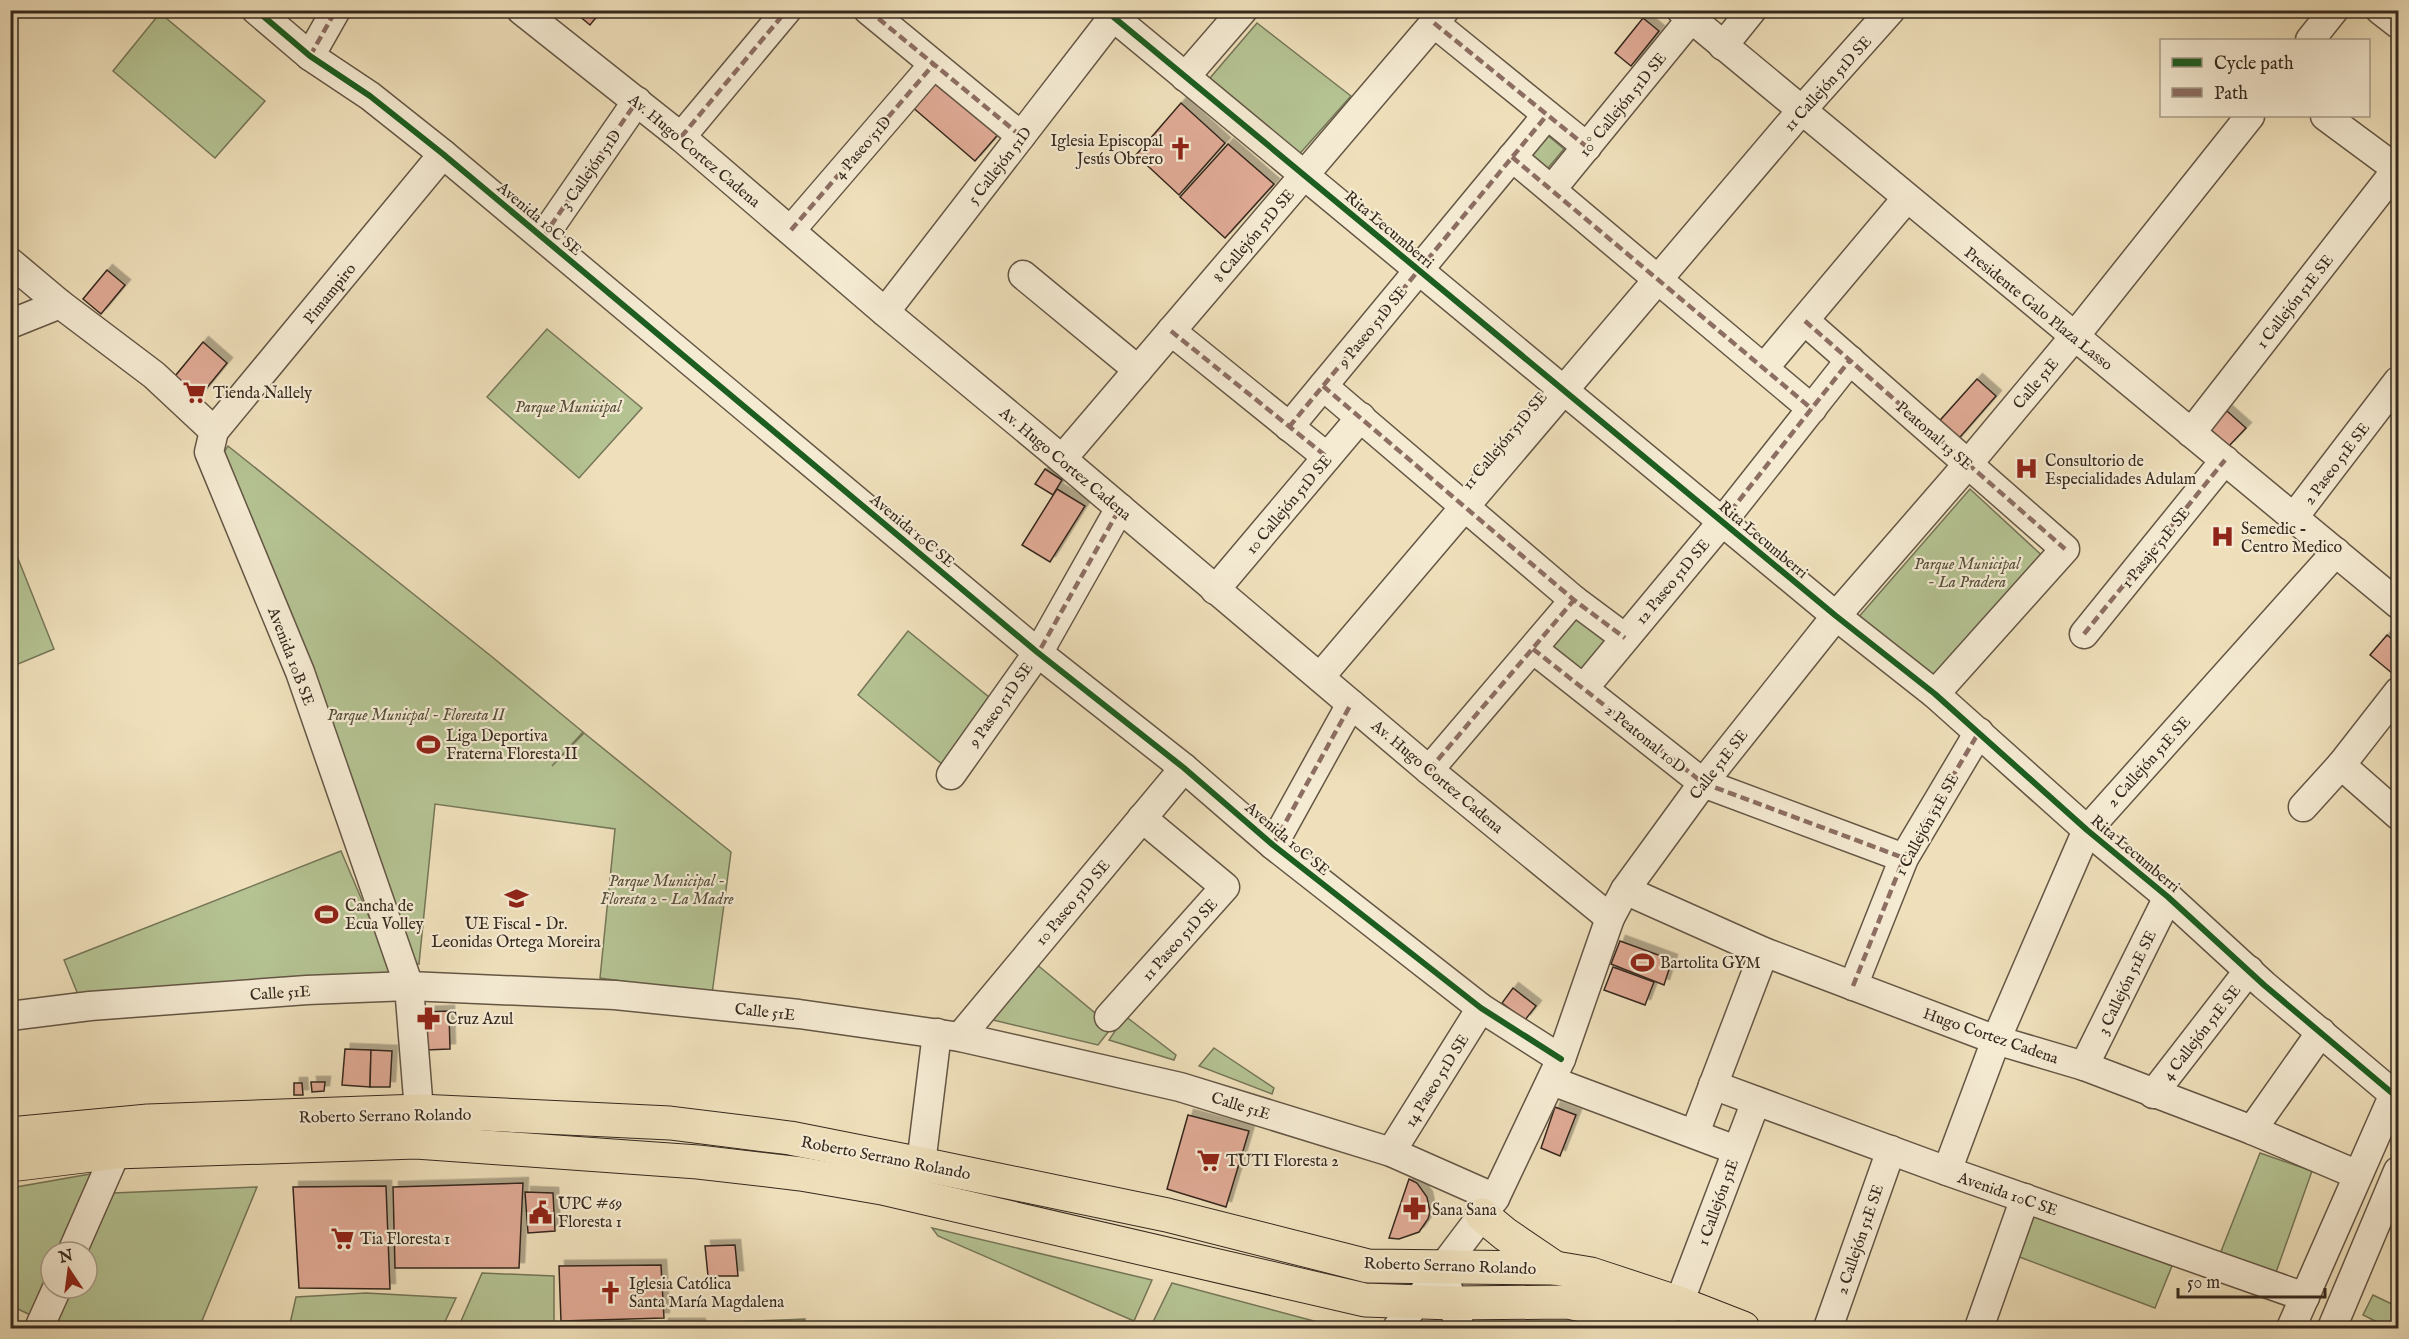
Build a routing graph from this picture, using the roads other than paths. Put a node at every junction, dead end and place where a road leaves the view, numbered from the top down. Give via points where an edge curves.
1 (256, 10) edge
2 (336, 10) edge
3 (868, 10) edge
4 (1243, 10) edge
5 (1752, 10) edge
6 (1891, 10) edge
7 (2334, 10) edge
8 (2380, 10) edge
9 (524, 11) edge
10 (783, 12) edge
11 (1109, 14) edge
12 (1686, 15) edge
13 (1439, 17) edge
14 (2398, 24) edge
15 (2311, 39) edge
16 (1723, 46) junction
17 (310, 56) junction
18 (933, 65) junction
19 (1185, 77) junction
20 (637, 101) junction
21 (1801, 111) junction
22 (1547, 115) junction
23 (2249, 117) edge
24 (2326, 117) edge
25 (1021, 136) junction
26 (681, 137) junction
27 (1587, 147) junction
28 (443, 154) junction
29 (1512, 157) junction
30 (2398, 169) edge
31 (1304, 175) junction
32 (1552, 189) junction
33 (1906, 199) junction
34 (791, 230) junction
35 (543, 237) junction
36 (10, 262) edge
37 (1418, 271) junction
38 (1023, 274) dead end
39 (1658, 279) junction
40 (60, 304) junction
41 (885, 312) junction
42 (1805, 321) junction
43 (10, 324) edge
44 (1171, 331) junction
45 (2074, 337) junction
46 (1850, 360) junction
47 (1764, 369) junction
48 (1138, 370) junction
49 (2398, 381) edge
50 (1323, 386) junction
51 (1563, 391) junction
52 (1812, 409) junction
53 (1361, 417) junction
54 (1289, 427) junction
55 (214, 431) junction
56 (2192, 433) junction
57 (1327, 457) junction
58 (1062, 459) junction
59 (2225, 460) junction
60 (1968, 464) junction
61 (1465, 507) junction
62 (1120, 508) junction
63 (2295, 517) junction
64 (1722, 522) junction
65 (2336, 552) junction
66 (1215, 590) junction
67 (1574, 600) junction
68 (2398, 604) edge
69 (1836, 616) junction
70 (2084, 634) dead end
71 (1624, 638) junction
72 (1533, 649) junction
73 (1037, 652) junction
74 (1320, 677) junction
75 (1584, 688) junction
76 (2398, 692) edge
77 (1935, 694) junction
78 (1351, 704) junction
79 (1979, 732) junction
80 (2341, 765) junction
81 (1185, 768) junction
82 (1429, 770) junction
83 (951, 775) dead end
84 (1702, 783) junction
85 (2303, 807) dead end
86 (2398, 815) edge
87 (1142, 818) junction
88 (2087, 830) junction
89 (1273, 845) junction
90 (1904, 858) junction
91 (1625, 890) junction
92 (2168, 897) junction
93 (1610, 918) junction
94 (1764, 952) junction
95 (2250, 970) junction
96 (409, 986) junction
97 (1854, 986) junction
98 (1481, 1008) junction
99 (10, 1016) edge
100 (1109, 1017) dead end
101 (2321, 1032) junction
102 (948, 1035) junction
103 (1996, 1040) junction
104 (2084, 1066) junction
105 (1557, 1070) junction
106 (1713, 1085) junction
107 (2397, 1093) edge
108 (2153, 1094) junction
109 (1755, 1101) junction
110 (417, 1127) junction
111 (2252, 1130) junction
112 (1695, 1133) junction
113 (10, 1134) edge
114 (1736, 1150) junction
115 (1891, 1150) junction
116 (116, 1152) junction
117 (1391, 1152) junction
118 (921, 1164) junction
119 (10, 1165) edge
120 (1947, 1171) junction
121 (2398, 1171) edge
122 (2358, 1175) junction
123 (2025, 1198) junction
124 (1489, 1207) junction
125 (77, 1240) edge
126 (1443, 1266) junction
127 (1555, 1268) junction
128 (2305, 1297) junction
129 (52, 1300) edge
130 (1414, 1316) edge
131 (1456, 1316) edge
132 (1671, 1316) edge
133 (1628, 1322) edge
134 (39, 1329) edge
135 (1397, 1329) edge
136 (1743, 1329) edge
137 (1828, 1329) edge
138 (1979, 1329) edge
139 (2291, 1329) edge
140 (2332, 1329) edge

1 - 17 street, Avenida 10C SE
2 - 17 street
3 - 18 street
4 - 19 street
5 - 16 street
6 - 21 street, 11 Callejón 51D SE
7 - 15 street
8 - 14 street
9 - 20 street, Av. Hugo Cortez Cadena
10 - 26 street
11 - 19 street, Rita Lecumberri
11 - 25 street, 5 Callejón 51D
12 - 16 street, Presidente Galo Plaza Lasso
12 - 27 street, 10° Callejón 51D SE
13 - 22 street
13 - 31 street, 8 Callejón 51D SE
16 - 21 street, Presidente Galo Plaza Lasso
17 - 28 street, Avenida 10C SE via 370,96
18 - 25 street
18 - 34 street, 4 Paseo 51D
19 - 31 street, Rita Lecumberri
20 - 26 street, Av. Hugo Cortez Cadena
20 - 35 street, 3 Callejón 51D
21 - 33 street, Presidente Galo Plaza Lasso
21 - 39 street, 11 Callejón 51D SE
22 - 27 street
22 - 29 street, 9 Paseo 51D SE
23 - 45 street, Calle 51E
24 - 30 street
25 - 41 street, 5 Callejón 51D
26 - 34 street, Av. Hugo Cortez Cadena
27 - 32 street, 10° Callejón 51D SE
28 - 35 street, Avenida 10C SE
28 - 55 street, Pimampiro
29 - 32 street
29 - 37 street, 9 Paseo 51D SE
30 - 56 street, 1 Callejón 51E SE
31 - 37 street, Rita Lecumberri
31 - 44 street, 8 Callejón 51D SE
32 - 39 street
33 - 42 street
33 - 45 street, Presidente Galo Plaza Lasso
34 - 41 street, Av. Hugo Cortez Cadena
35 - 73 street, Avenida 10C SE
36 - 40 street
37 - 50 street, 9 Paseo 51D SE
37 - 51 street, Rita Lecumberri
38 - 48 street
39 - 47 street
39 - 51 street, 11 Callejón 51D SE
40 - 43 street
40 - 55 street via 154,375
41 - 58 street, Av. Hugo Cortez Cadena
42 - 46 street, Peatonal 13 SE
42 - 47 street
44 - 48 street, 8 Callejón 51D SE
44 - 54 street
45 - 56 street, Presidente Galo Plaza Lasso
45 - 60 street, Calle 51E
46 - 52 street, 12 Paseo 51D SE
46 - 60 street, Peatonal 13 SE
47 - 52 street
48 - 58 street, 8 Callejón 51D SE
49 - 63 street, 2 Paseo 51E SE
50 - 53 street
50 - 54 street, 9 Paseo 51D SE
51 - 61 street, 11 Callejón 51D SE
51 - 64 street, Rita Lecumberri
52 - 64 street, 12 Paseo 51D SE
53 - 57 street, 10 Callejón 51D SE
53 - 61 street
54 - 57 street
55 - 96 street, Avenida 10B SE via 209,452 300,672
56 - 59 street, Presidente Galo Plaza Lasso
57 - 66 street, 10 Callejón 51D SE
58 - 62 street, Av. Hugo Cortez Cadena
59 - 63 street, Presidente Galo Plaza Lasso
59 - 70 street, 1 Pasaje 51E SE
60 - 69 street, Calle 51E
60 - 77 street, Peatonal 13 SE via 2066,549
61 - 67 street
61 - 74 street, 11 Callejón 51D SE
62 - 66 street, Av. Hugo Cortez Cadena
62 - 73 street, 9 Paseo 51D SE
63 - 65 street, Presidente Galo Plaza Lasso
64 - 69 street, Rita Lecumberri
64 - 71 street, 12 Paseo 51D SE
65 - 68 street, Presidente Galo Plaza Lasso
65 - 88 street, 2 Callejón 51E SE
66 - 74 street, Av. Hugo Cortez Cadena
67 - 71 street
67 - 72 street
69 - 77 street, Rita Lecumberri
69 - 84 street, Calle 51E SE
71 - 75 street, 12 Paseo 51D SE
72 - 75 street, 2 Peatonal 10D
72 - 82 street
73 - 81 street, Avenida 10C SE
73 - 83 street, 9 Paseo 51D SE
74 - 78 street, Av. Hugo Cortez Cadena
75 - 84 street, 2 Peatonal 10D
76 - 80 street
77 - 79 street, Rita Lecumberri
78 - 82 street, Av. Hugo Cortez Cadena
78 - 89 street
79 - 88 street, Rita Lecumberri
79 - 90 street, 1 Callejón 51E SE
80 - 85 street
80 - 86 street
81 - 87 street, 10 Paseo 51D SE
81 - 89 street, Avenida 10C SE
82 - 93 street, Av. Hugo Cortez Cadena
84 - 90 street, 2 Peatonal 10D
84 - 91 street, Calle 51E SE
87 - 100 street, 11 Paseo 51D SE via 1226,887
87 - 102 street, 10 Paseo 51D SE
88 - 92 street, Rita Lecumberri
88 - 103 street, 2 Callejón 51E SE
89 - 98 street, Avenida 10C SE
90 - 97 street, 1 Callejón 51E SE
91 - 93 street, Calle 51E SE
91 - 94 street, Hugo Cortez Cadena
92 - 95 street, Rita Lecumberri
92 - 104 street, 3 Callejón 51E SE
93 - 105 street, Calle 51E SE
94 - 97 street, Hugo Cortez Cadena
94 - 106 street
95 - 101 street, Rita Lecumberri
95 - 108 street, 4 Callejón 51E SE
96 - 99 street, Calle 51E via 90,1006
96 - 102 street, Calle 51E via 615,996 799,1014
96 - 110 street, Avenida 10B SE
97 - 103 street, Hugo Cortez Cadena
98 - 105 street, Avenida 10C SE
98 - 117 street, 14 Paseo 51D SE
101 - 107 street, Rita Lecumberri
101 - 111 street
102 - 117 street, Calle 51E via 1180,1087
102 - 118 street
103 - 104 street, Hugo Cortez Cadena
103 - 120 street, 2 Callejón 51E SE
104 - 108 street, Hugo Cortez Cadena
105 - 112 street, Avenida 10C SE
105 - 124 street, Calle 51E SE
106 - 109 street, Avenida 10C SE
106 - 112 street
107 - 122 street
108 - 111 street, Hugo Cortez Cadena
109 - 114 street, 1 Callejón 51E
109 - 115 street, Avenida 10C SE
110 - 113 main road, Roberto Serrano Rolando via 148,1121
110 - 116 main road, Roberto Serrano Rolando
110 - 118 main road, Roberto Serrano Rolando via 670,1123 790,1138
110 - 130 main road, Roberto Serrano Rolando via 801,1174 882,1188 1365,1300
111 - 122 street, Hugo Cortez Cadena
112 - 114 street, Avenida 10C SE
114 - 132 street, 1 Callejón 51E
115 - 120 street, Avenida 10C SE
115 - 137 street, 2 Callejón 51E SE
116 - 119 main road, Roberto Serrano Rolando
116 - 125 street
117 - 124 street, Calle 51E
118 - 126 main road, Roberto Serrano Rolando via 1167,1215 1368,1266
120 - 123 street, Avenida 10C SE
121 - 140 street
122 - 128 street
123 - 128 street, Avenida 10C SE
123 - 138 street
124 - 126 street, Calle 51E SE
124 - 127 main road via 1505,1234
126 - 127 main road, Roberto Serrano Rolando
126 - 130 street, Calle 51E SE
126 - 131 street
127 - 132 main road, Roberto Serrano Rolando via 1591,1274
128 - 139 street
129 - 134 street
130 - 131 main road, Roberto Serrano Rolando
130 - 135 street, Calle 51E SE
131 - 133 main road, Roberto Serrano Rolando via 1568,1302
132 - 133 main road, Roberto Serrano Rolando
132 - 136 main road, Roberto Serrano Rolando

